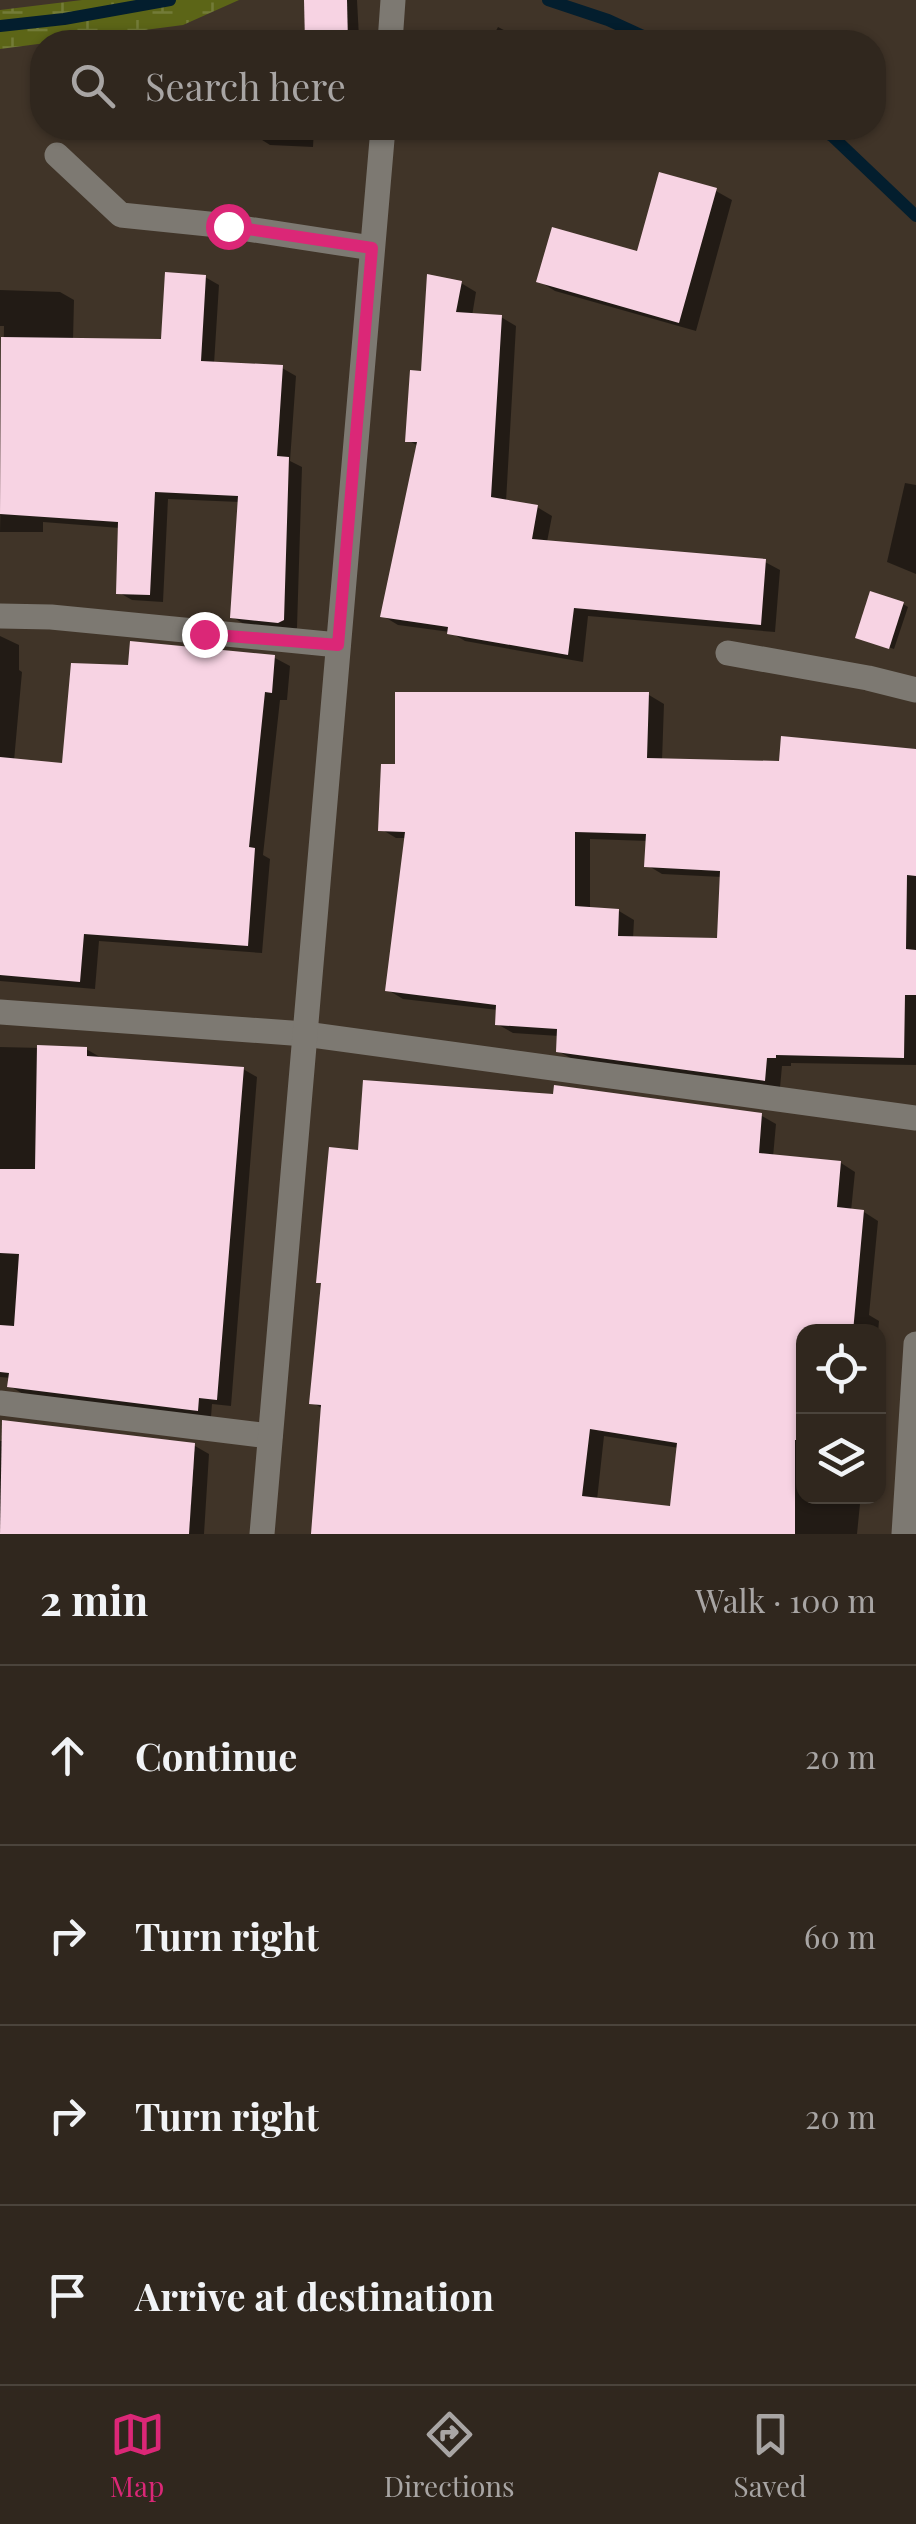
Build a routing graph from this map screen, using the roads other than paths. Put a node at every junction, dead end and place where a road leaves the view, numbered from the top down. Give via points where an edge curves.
1 (394, 0) edge
2 (391, 30) edge
3 (382, 140) edge
4 (57, 155) dead end
5 (372, 248) junction
6 (0, 616) edge
7 (338, 645) junction
8 (728, 653) dead end
9 (916, 690) edge
10 (0, 1012) edge
11 (305, 1034) junction
12 (916, 1118) edge
13 (916, 1344) edge
14 (0, 1403) edge
15 (270, 1436) junction
16 (262, 1534) edge
17 (904, 1534) edge

1 - 2 street
3 - 5 street
4 - 5 street via 121,214
5 - 7 street
6 - 7 street
7 - 11 street
8 - 9 street
10 - 11 street
11 - 12 street
11 - 15 street
13 - 17 street
14 - 15 street
15 - 16 street

